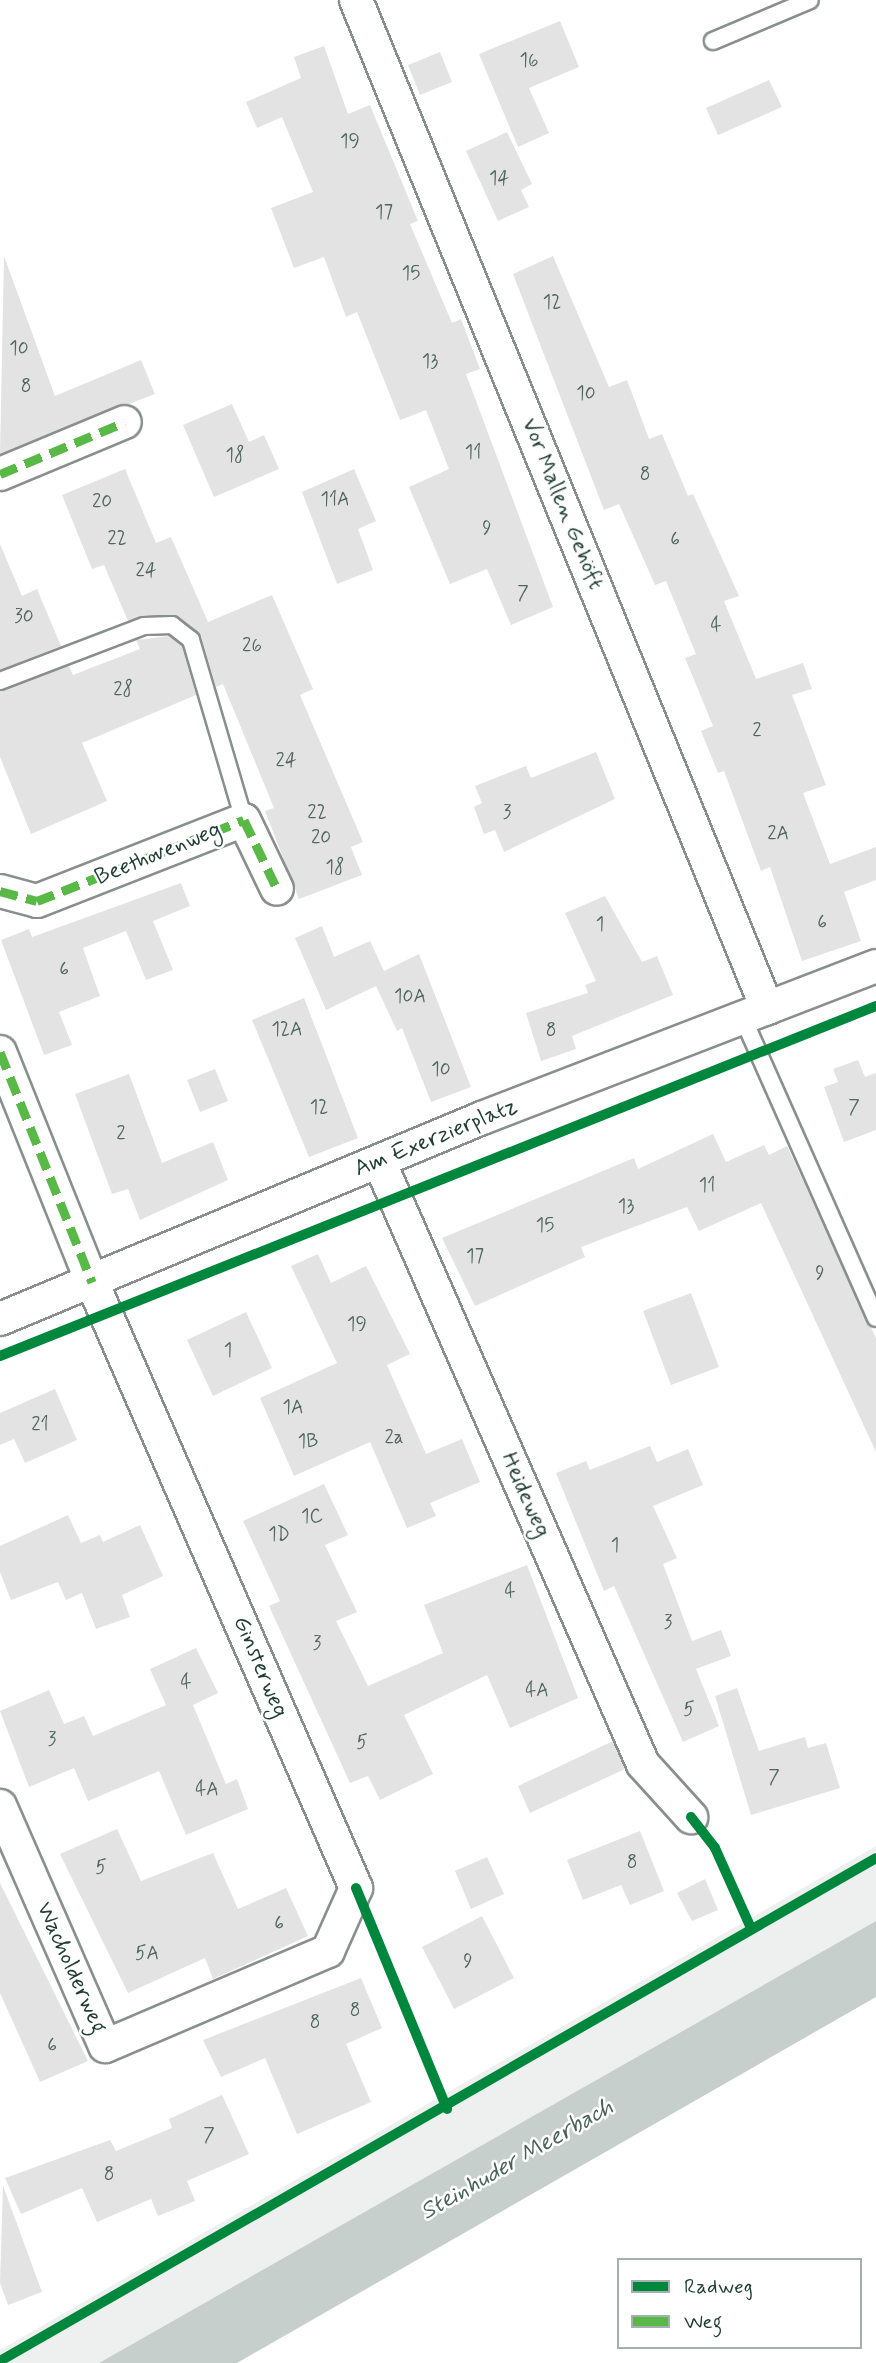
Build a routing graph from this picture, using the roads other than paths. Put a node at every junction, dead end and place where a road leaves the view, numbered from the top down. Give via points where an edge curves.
1 (356, 0) edge
2 (810, 0) edge
3 (713, 41) dead end
4 (125, 422) dead end
5 (0, 474) edge
6 (0, 681) edge
7 (244, 820) junction
8 (277, 889) dead end
9 (0, 891) edge
10 (876, 966) edge
11 (755, 1013) junction
12 (0, 1052) edge
13 (379, 1161) junction
14 (92, 1282) junction
15 (876, 1318) edge
16 (0, 1319) edge
17 (0, 1806) edge
18 (691, 1817) dead end
19 (228, 1995) joint

1 - 11 street, Vor Mallen Gehöft
2 - 3 lane
4 - 5 street
6 - 7 lane via 144,626 172,625 191,640
7 - 8 street, Beethovenweg
7 - 9 street, Beethovenweg via 37,901
10 - 11 street, Am Exerzierplatz
11 - 13 street, Am Exerzierplatz
11 - 15 lane
12 - 14 street
13 - 14 street, Am Exerzierplatz
13 - 18 street, Heideweg via 643,1764
14 - 16 street, Am Exerzierplatz
14 - 19 street, Ginsterweg via 356,1888 328,1951
17 - 19 street, Wacholderweg via 105,2046

